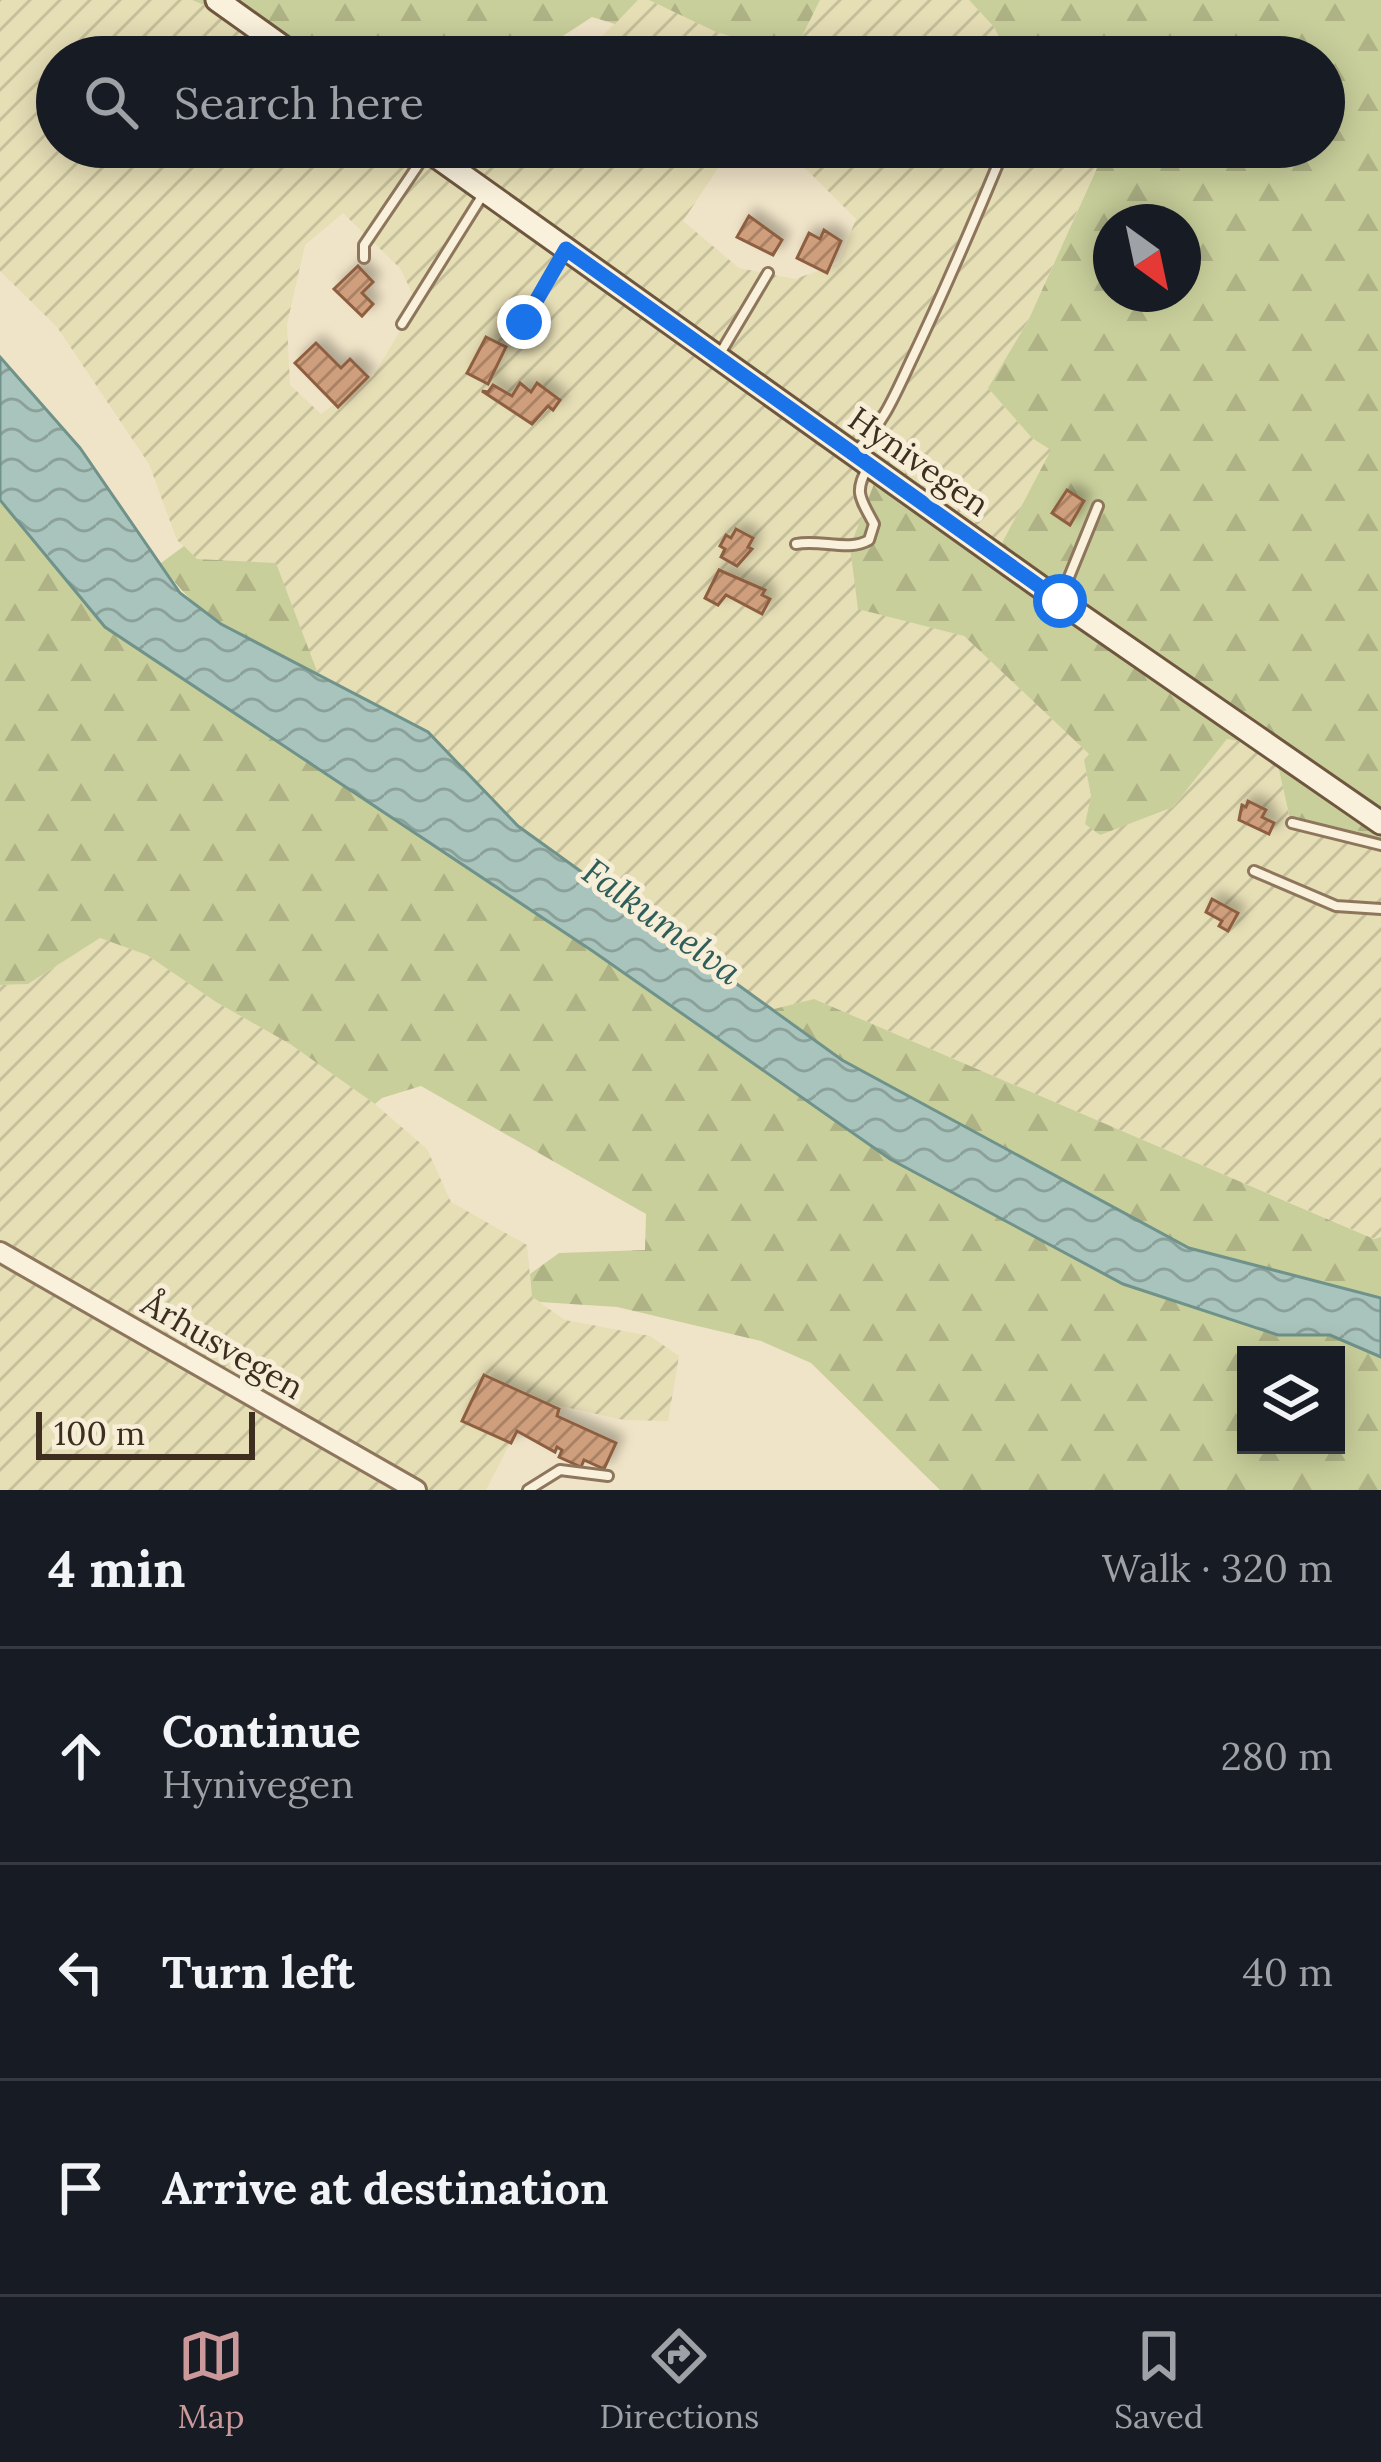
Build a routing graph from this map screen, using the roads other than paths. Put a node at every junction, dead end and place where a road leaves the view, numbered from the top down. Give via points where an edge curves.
1 (217, 0) edge
2 (268, 36) edge
3 (424, 168) edge
4 (457, 168) edge
5 (997, 168) edge
6 (485, 191) junction
7 (566, 249) junction
8 (364, 258) dead end
9 (768, 273) dead end
10 (524, 322) dead end
11 (402, 324) dead end
12 (718, 358) junction
13 (861, 460) junction
14 (1098, 506) dead end
15 (796, 544) dead end
16 (1060, 601) junction
17 (1292, 823) dead end
18 (1381, 823) edge
19 (1381, 845) edge
20 (1254, 871) dead end
21 (1381, 909) edge
22 (0, 1252) edge
23 (608, 1476) dead end
24 (416, 1490) edge
25 (527, 1490) edge

1 - 2 main road
3 - 8 lane via 364,245
4 - 6 main road, Hynivegen
5 - 13 lane
6 - 7 main road, Hynivegen
6 - 11 lane
7 - 10 lane
7 - 12 main road, Hynivegen
9 - 12 lane
12 - 13 main road, Hynivegen
13 - 15 lane via 857,497 874,524 869,540 856,547
13 - 16 main road, Hynivegen
14 - 16 lane
16 - 18 main road, Hynivegen
17 - 19 lane
20 - 21 lane via 1336,906
22 - 24 street, Århusvegen
23 - 25 lane via 560,1470

